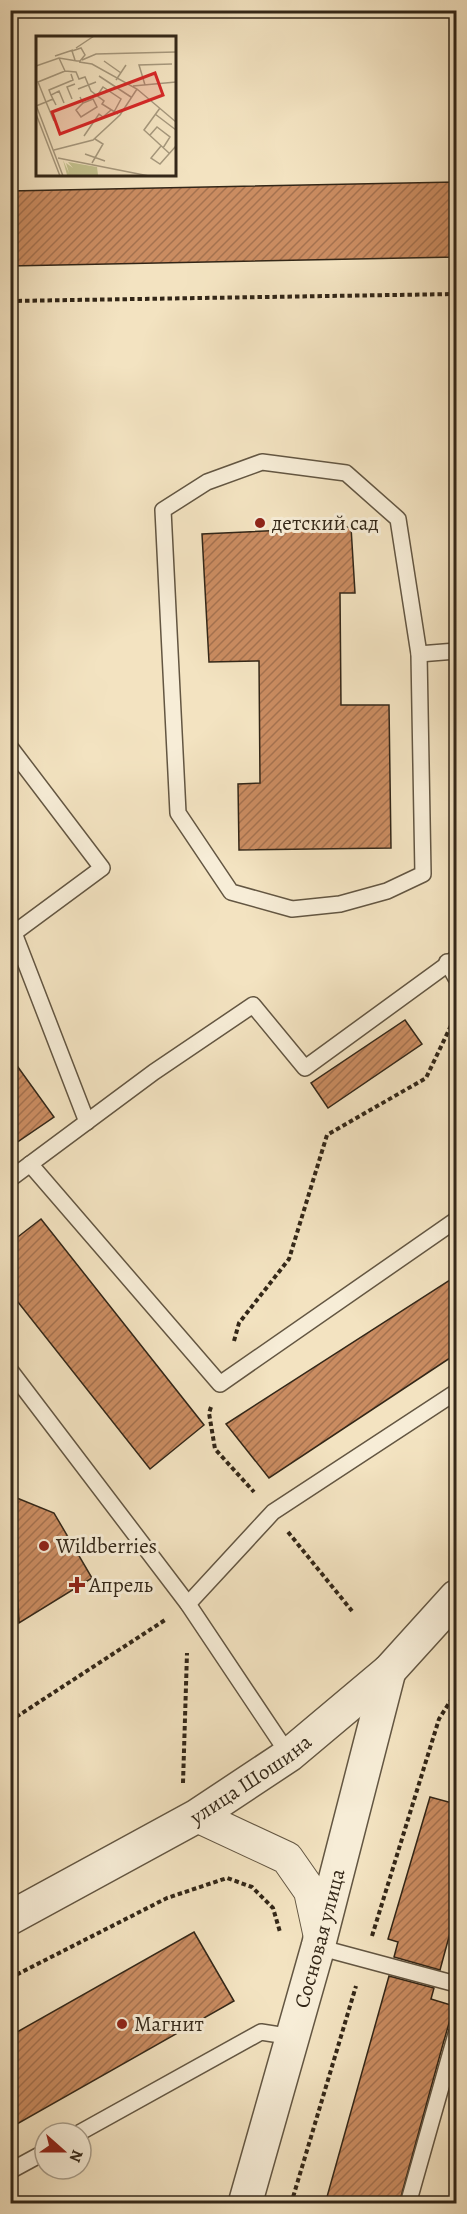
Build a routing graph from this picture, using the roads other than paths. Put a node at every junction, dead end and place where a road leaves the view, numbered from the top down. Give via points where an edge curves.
1 (456, 651) edge
2 (419, 654) junction
3 (10, 747) edge
4 (452, 960) edge
5 (456, 978) edge
6 (87, 1122) junction
7 (30, 1164) junction
8 (10, 1179) edge
9 (456, 1220) edge
10 (10, 1370) edge
11 (456, 1392) edge
12 (456, 1597) edge
13 (188, 1604) junction
14 (389, 1671) junction
15 (289, 1755) junction
16 (190, 1804) junction
17 (10, 1918) edge
18 (319, 1942) junction
19 (456, 1984) edge
20 (456, 2034) edge
21 (293, 2037) junction
22 (93, 2125) edge
23 (33, 2159) edge
24 (10, 2171) edge
25 (245, 2204) edge
26 (408, 2204) edge

1 - 2 lane
2 - 2 lane via 398,519 346,473 262,462 207,482 163,510 178,813 231,892 292,909 340,904 387,891 423,874
3 - 6 lane via 102,868 14,933
4 - 5 lane
4 - 6 lane via 305,1068 253,1005
6 - 7 lane
7 - 8 lane
7 - 9 lane via 220,1384
10 - 13 lane
11 - 13 lane via 273,1512
12 - 14 street, улица Шошина
13 - 15 lane
14 - 15 street, улица Шошина
14 - 18 street, Сосновая улица
15 - 16 street, улица Шошина
16 - 17 street, улица Шошина
16 - 18 street via 287,1858 310,1891
18 - 19 lane
18 - 21 street, Сосновая улица
20 - 26 lane
21 - 22 lane via 261,2032
21 - 25 street, Сосновая улица
23 - 24 lane

